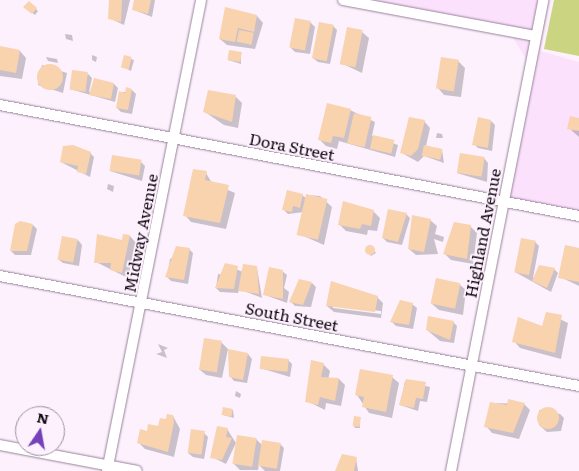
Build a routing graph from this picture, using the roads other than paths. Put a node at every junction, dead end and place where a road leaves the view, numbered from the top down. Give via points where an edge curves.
1 (201, 0) edge
2 (344, 0) edge
3 (543, 0) edge
4 (536, 36) junction
5 (0, 105) edge
6 (173, 138) junction
7 (503, 202) junction
8 (579, 216) edge
9 (0, 276) edge
10 (140, 303) junction
11 (471, 365) junction
12 (579, 386) edge
13 (0, 445) edge
14 (108, 468) edge
15 (137, 471) edge
16 (451, 471) edge

1 - 6 street, Midway Avenue
2 - 4 street
3 - 4 street, Highland Avenue
4 - 7 street, Highland Avenue
5 - 6 street, Dora Street
6 - 7 street, Dora Street
6 - 10 street, Midway Avenue
7 - 8 street, Dora Street
7 - 11 street, Highland Avenue
9 - 10 street, South Street
10 - 11 street, South Street
10 - 14 street, Midway Avenue
11 - 12 street, South Street
11 - 16 street, Highland Avenue
13 - 14 street
14 - 15 street

